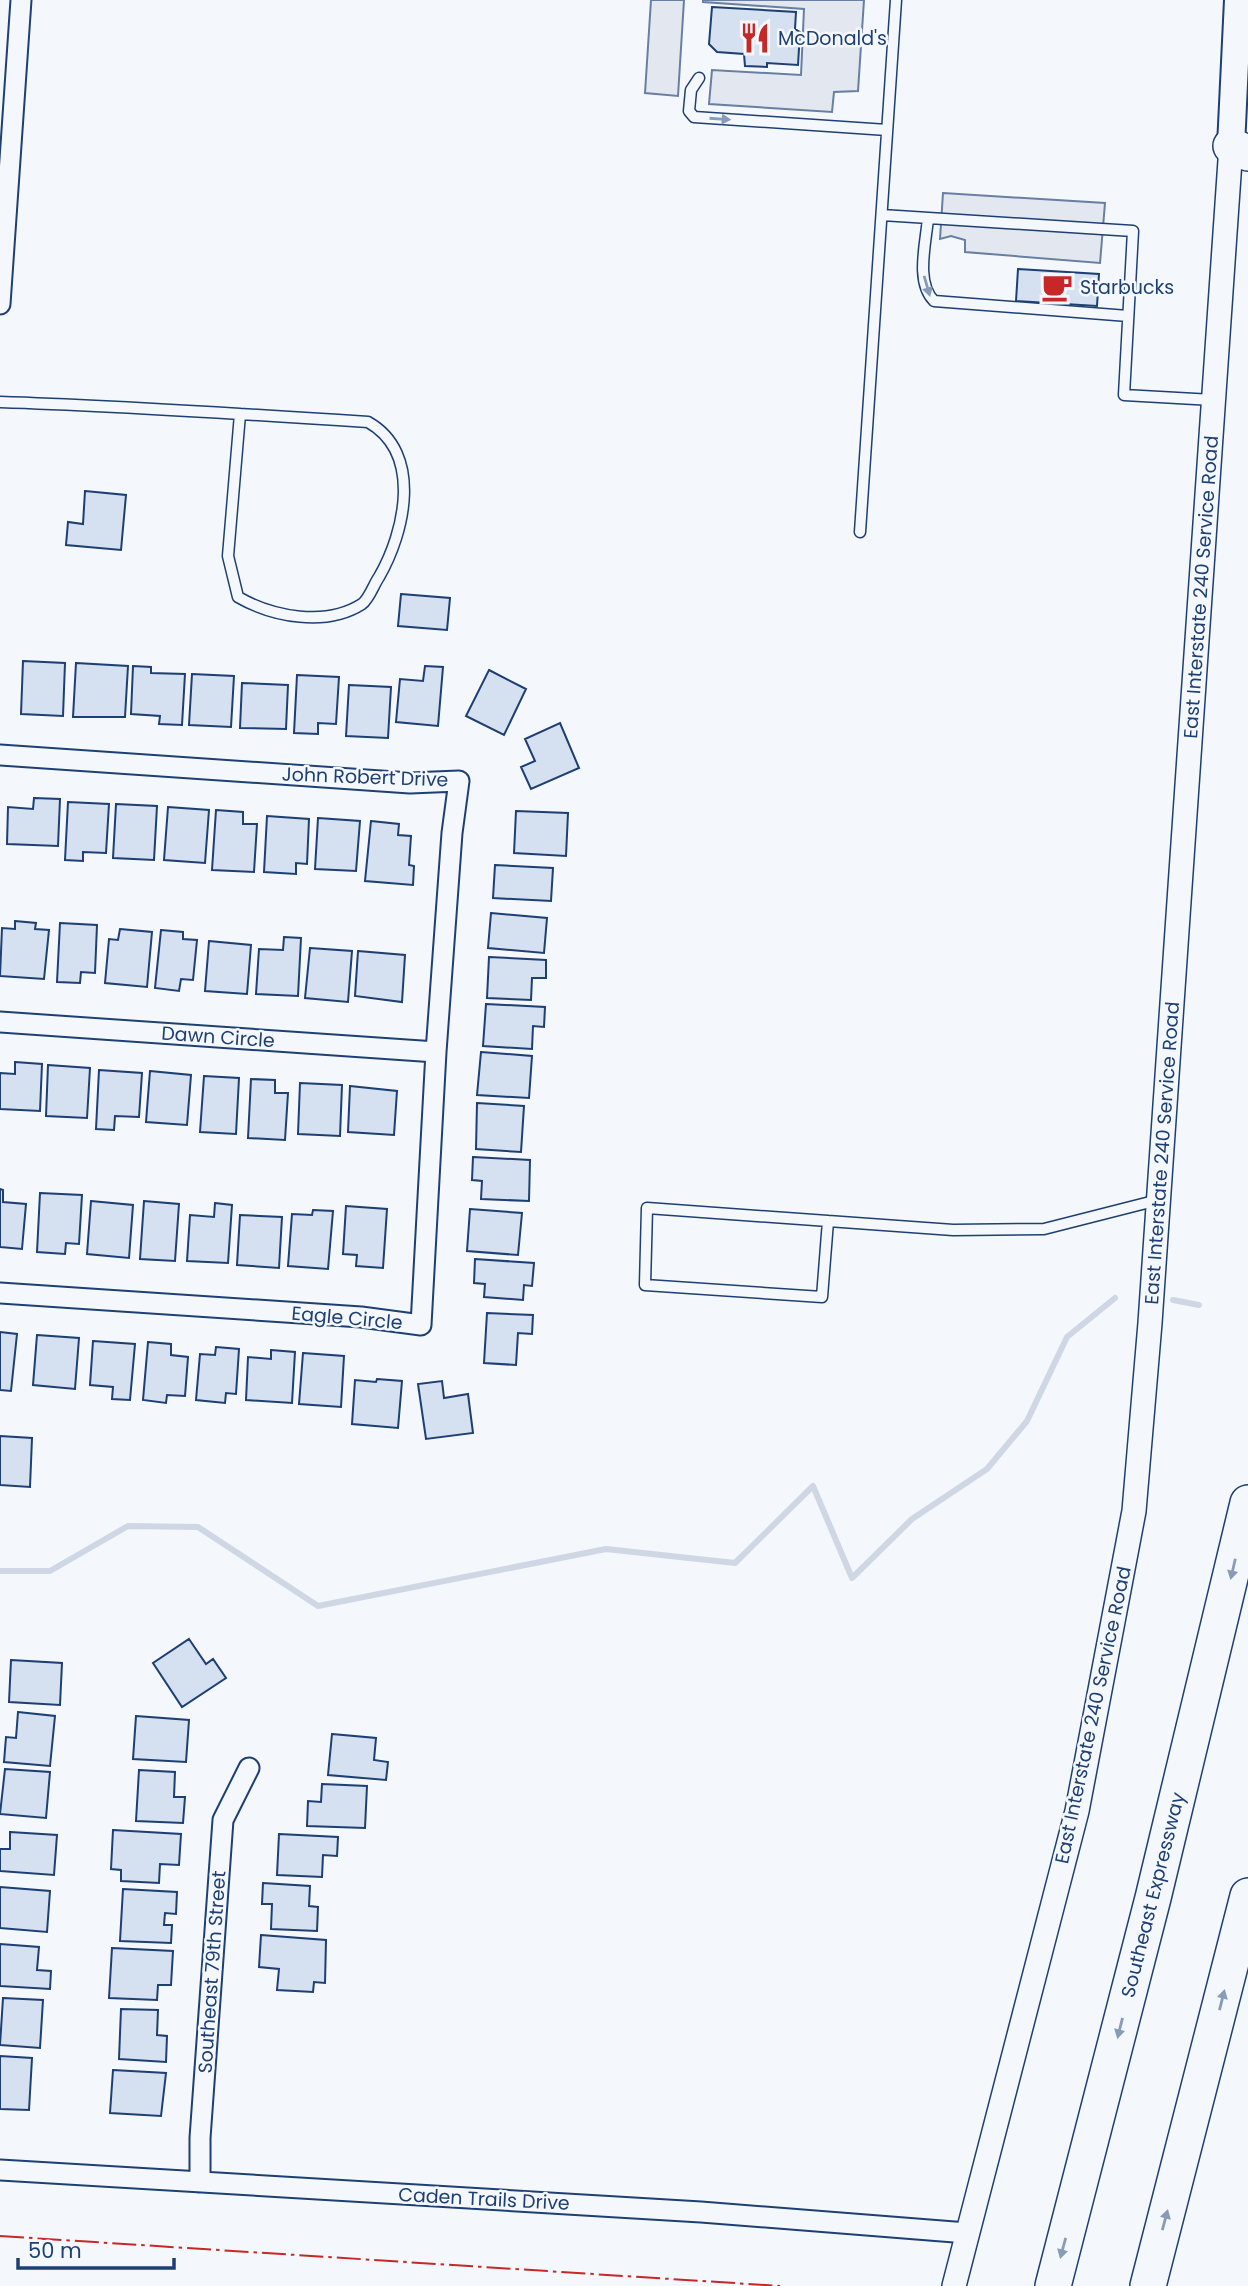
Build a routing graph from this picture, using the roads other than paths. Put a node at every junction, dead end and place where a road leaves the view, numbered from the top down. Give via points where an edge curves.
1 (21, 0) edge
2 (896, 0) edge
3 (1238, 0) edge
4 (699, 78) dead end
5 (887, 130) junction
6 (1239, 150) edge
7 (881, 215) junction
8 (928, 218) junction
9 (3, 225) edge
10 (0, 304) edge
11 (1128, 316) junction
12 (1214, 400) junction
13 (0, 402) edge
14 (240, 414) junction
15 (860, 532) dead end
16 (0, 755) edge
17 (0, 1022) edge
18 (436, 1052) junction
19 (1159, 1199) junction
20 (828, 1221) junction
21 (0, 1293) edge
22 (1248, 1503) edge
23 (249, 1768) dead end
24 (1248, 1896) edge
25 (0, 2169) edge
26 (200, 2182) junction
27 (967, 2233) junction
28 (954, 2286) edge
29 (1053, 2286) edge
30 (1148, 2286) edge

1 - 9 street
2 - 5 lane
3 - 6 main road, East Interstate 240 Service Road
4 -> 5 lane via 691,89 694,117
5 - 7 lane
6 - 12 street, East Interstate 240 Service Road
7 - 8 lane
7 - 15 lane
8 -> 11 lane via 923,279 934,301
8 - 11 lane via 1133,230
9 - 10 street
11 - 12 lane via 1124,395
12 - 19 street, East Interstate 240 Service Road
13 - 14 lane
14 - 14 lane via 369,422 393,445 402,465 402,519 383,570 363,603 328,618 292,615 239,597 228,556
16 - 18 street, John Robert Drive via 410,783 460,781
17 - 18 street, Dawn Circle
18 - 21 street, Eagle Circle via 421,1325
19 - 20 lane via 1044,1229 953,1230
19 - 27 street, East Interstate 240 Service Road via 1134,1511 1077,1811
20 - 20 lane via 647,1208 645,1285 822,1297
22 -> 29 highway, Southeast Expressway
23 - 26 street, Southeast 79th Street via 223,1820
30 -> 24 highway
25 - 26 street, Caden Trails Drive
26 - 27 street, Caden Trails Drive
27 - 28 street, East Interstate 240 Service Road

